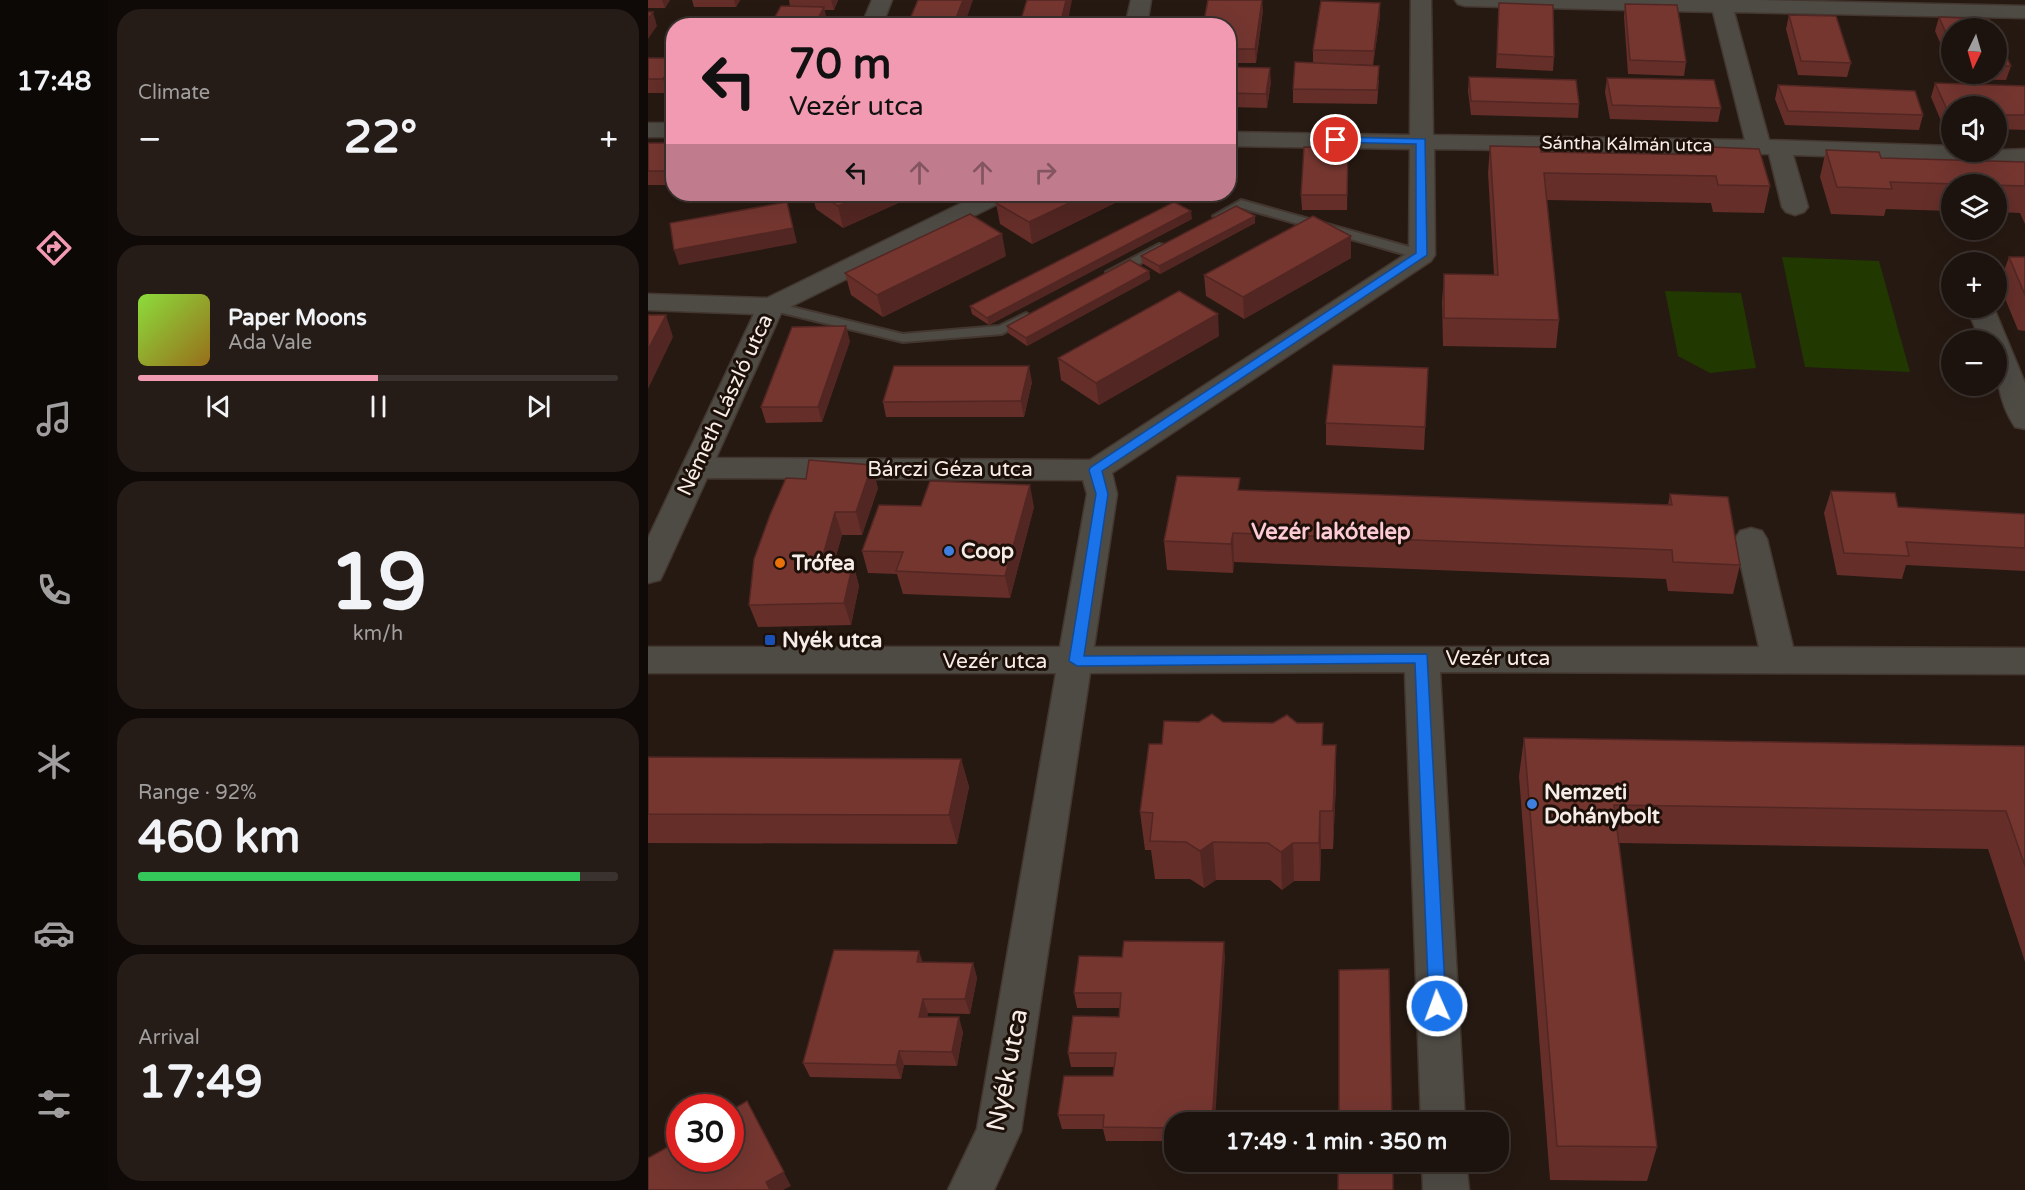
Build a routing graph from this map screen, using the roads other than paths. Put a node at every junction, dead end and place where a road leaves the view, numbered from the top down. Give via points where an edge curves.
1 (882, 0) edge
2 (1141, 0) edge
3 (1421, 0) edge
4 (1465, 0) edge
5 (1722, 6) junction
6 (2025, 12) edge
7 (874, 18) edge
8 (1138, 18) edge
9 (648, 130) edge
10 (666, 130) edge
11 (1236, 139) edge
12 (1421, 141) junction
13 (1769, 147) junction
14 (2025, 156) edge
15 (985, 201) edge
16 (1795, 207) dead end
17 (1210, 221) edge
18 (1168, 243) edge
19 (1422, 255) junction
20 (1096, 281) edge
21 (648, 302) edge
22 (771, 306) junction
23 (1044, 308) edge
24 (2007, 348) edge
25 (2025, 349) edge
26 (2007, 373) edge
27 (2025, 420) edge
28 (696, 468) junction
29 (1096, 470) junction
30 (1750, 539) dead end
31 (648, 572) edge
32 (1422, 658) junction
33 (1779, 659) junction
34 (648, 660) edge
35 (1077, 661) junction
36 (2025, 661) edge
37 (1443, 1112) edge
38 (1445, 1172) edge
39 (971, 1190) edge
40 (1446, 1190) edge

1 - 7 street
2 - 8 street
3 - 12 street
4 - 5 street
5 - 6 street
5 - 13 street
9 - 10 street
11 - 12 street, Sántha Kálmán utca
12 - 13 street, Sántha Kálmán utca
12 - 19 street
13 - 14 street, Sántha Kálmán utca
13 - 16 street
15 - 22 street, Németh László utca
17 - 19 lane via 1241,204
18 - 20 lane
19 - 29 street
21 - 22 street
22 - 23 lane via 903,338 1002,330
22 - 28 street, Németh László utca
24 - 25 street
26 - 27 street
28 - 29 street, Bárczi Géza utca
28 - 31 street, Németh László utca
29 - 35 street, Nyék utca via 1102,494
30 - 33 street
32 - 33 street, Vezér utca
32 - 35 street, Vezér utca
32 - 37 street
33 - 36 street, Vezér utca
34 - 35 street, Vezér utca
35 - 39 street, Nyék utca via 999,1131
38 - 40 street

